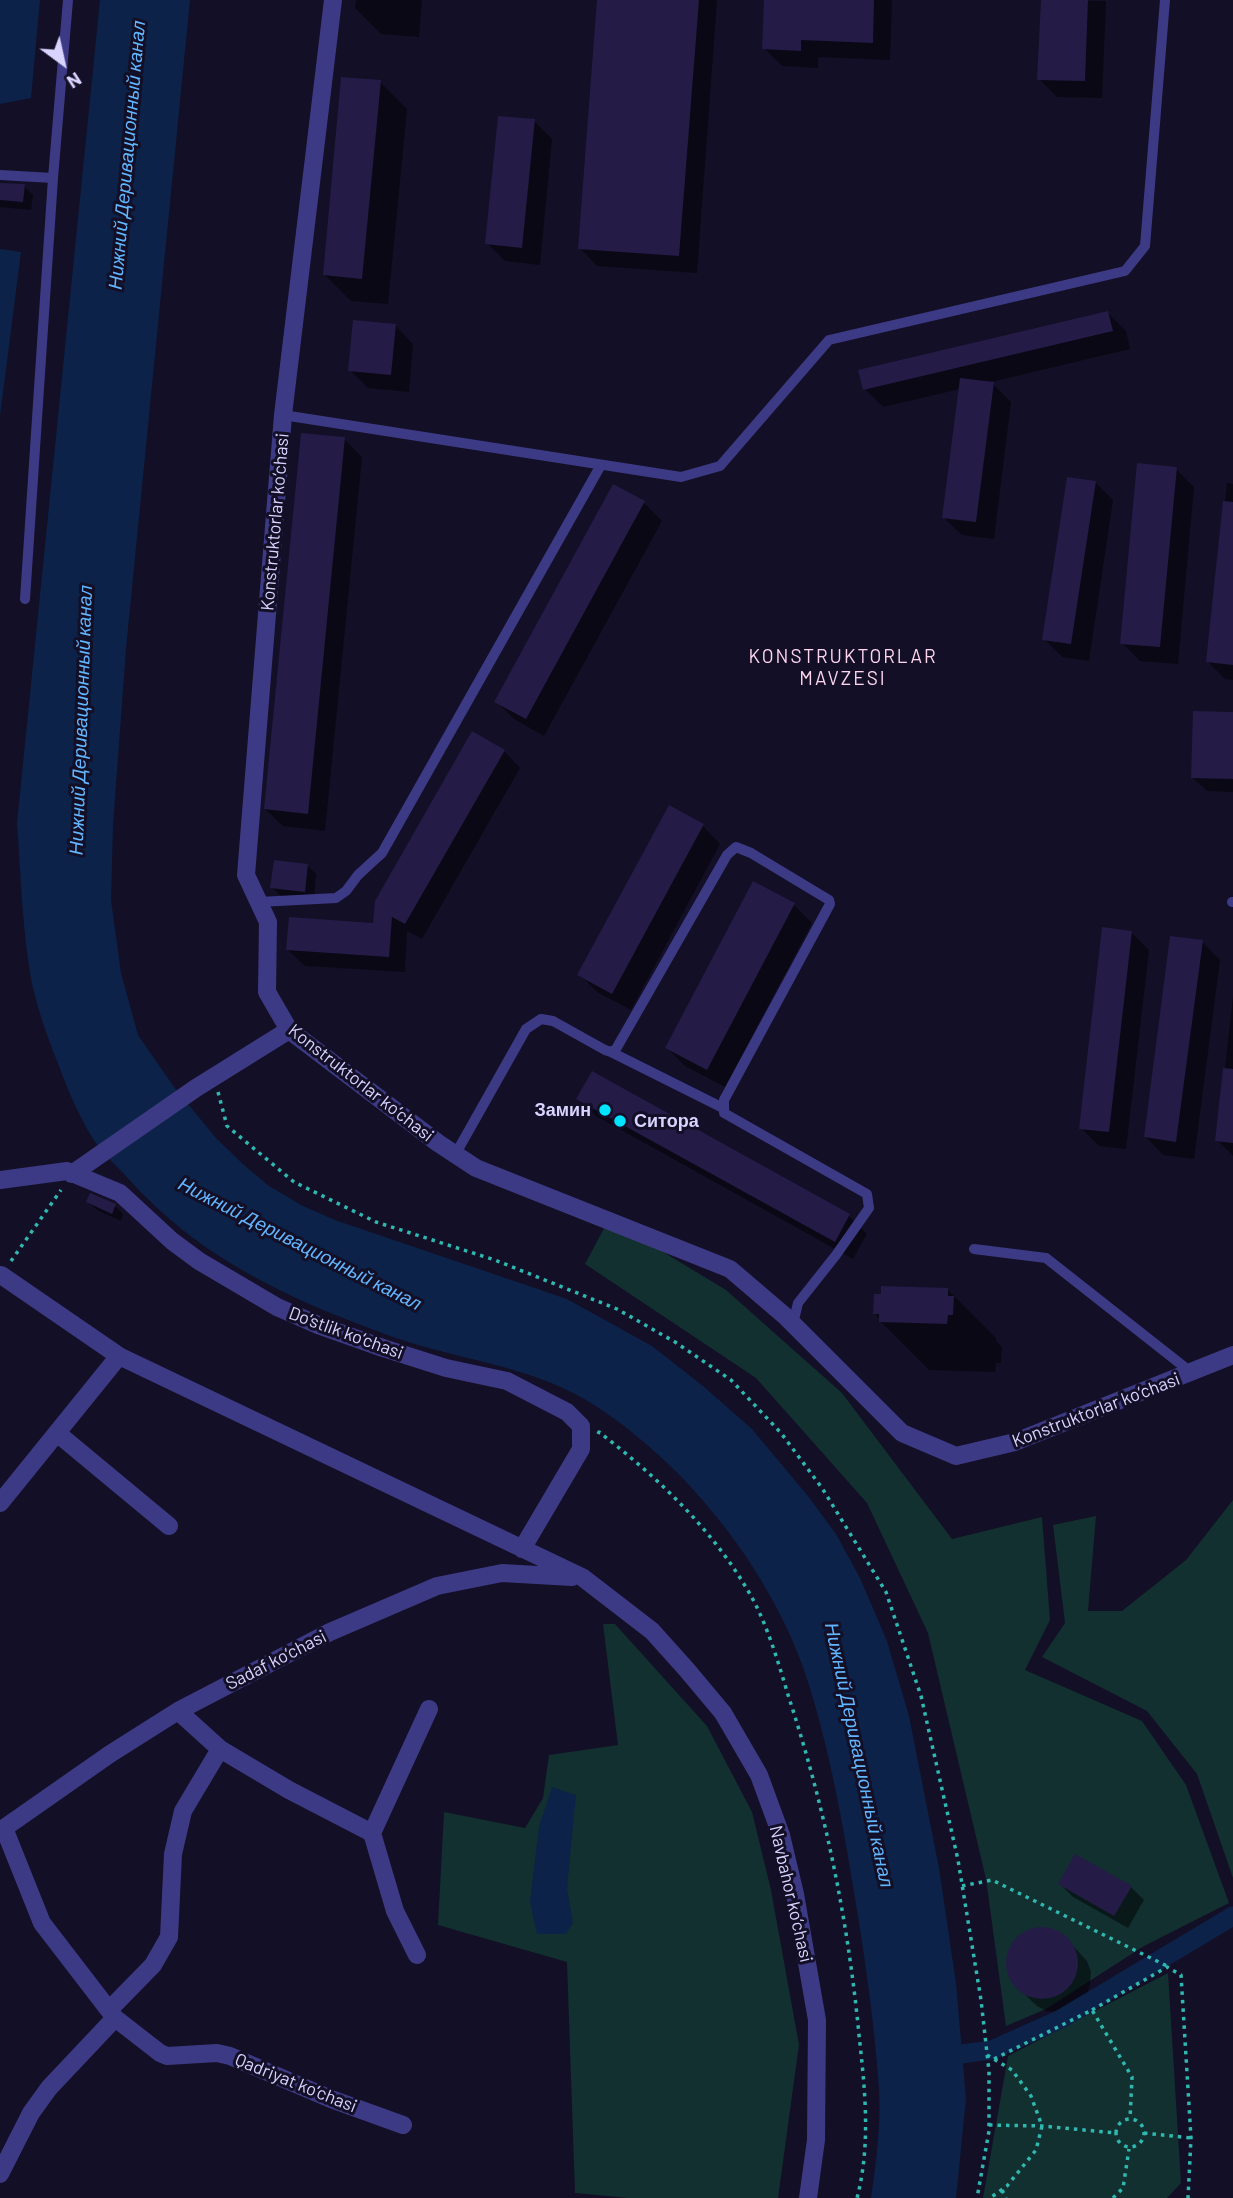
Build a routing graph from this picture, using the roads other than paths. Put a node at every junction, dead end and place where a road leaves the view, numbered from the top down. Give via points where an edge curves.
1 (68, 0) edge
2 (333, 0) edge
3 (1165, 0) edge
4 (0, 175) edge
5 (53, 178) junction
6 (283, 415) junction
7 (601, 465) junction
8 (26, 598) dead end
9 (259, 902) junction
10 (289, 1030) junction
11 (611, 1052) junction
12 (723, 1108) junction
13 (455, 1155) junction
14 (72, 1174) junction
15 (0, 1180) edge
16 (974, 1249) dead end
17 (1, 1275) edge
18 (793, 1324) junction
19 (1233, 1355) edge
20 (119, 1356) junction
21 (1192, 1373) junction
22 (57, 1433) junction
23 (0, 1503) edge
24 (169, 1526) dead end
25 (522, 1549) junction
26 (582, 1577) junction
27 (429, 1709) dead end
28 (178, 1711) junction
29 (220, 1749) junction
30 (2, 1829) edge
31 (372, 1833) junction
32 (417, 1955) dead end
33 (112, 2014) junction
34 (403, 2125) dead end
35 (0, 2174) edge
36 (808, 2198) edge

1 - 5 lane
2 - 6 street, Konstruktorlar ko‘chasi
3 - 7 lane via 1145,246 1125,271 829,340 720,466 681,477
4 - 5 lane
5 - 8 lane
6 - 7 lane
6 - 9 street, Konstruktorlar ko‘chasi via 246,875
7 - 9 lane via 382,853 336,898
9 - 10 street, Konstruktorlar ko‘chasi via 268,922 267,992
10 - 13 street, Konstruktorlar ko‘chasi
10 - 14 street
11 - 12 lane
11 - 12 lane via 621,1042 727,855 736,848 751,853 830,904
11 - 13 lane via 541,1019 526,1029
12 - 18 lane via 724,1113 867,1194 869,1208 798,1303
13 - 18 street, Konstruktorlar ko‘chasi via 476,1168 730,1269
14 - 15 street, Do‘stlik ko‘chasi
14 - 25 street, Do‘stlik ko‘chasi via 120,1193 181,1248 277,1307 383,1348 507,1381 567,1412 581,1426 581,1449
16 - 21 lane via 1046,1258
17 - 20 street
18 - 21 street, Konstruktorlar ko‘chasi via 902,1433 956,1455 1015,1443
19 - 21 street, Konstruktorlar ko‘chasi
20 - 22 street
20 - 25 street
22 - 23 street
22 - 24 street
25 - 26 street
26 - 28 street, Sadaf ko‘chasi via 502,1573 437,1586 330,1632
26 - 36 street, Navbahor ko‘chasi via 652,1631 723,1713 759,1775 781,1835 817,2020 816,2140
27 - 31 street
28 - 29 street
28 - 30 street, Sadaf ko‘chasi
29 - 31 street
29 - 33 street via 183,1811 173,1854 169,1937 153,1965
30 - 33 street, Qadriyat ko‘chasi via 42,1923
31 - 32 street via 395,1911
33 - 34 street, Qadriyat ko‘chasi via 167,2056 230,2056
33 - 35 street via 31,2113

